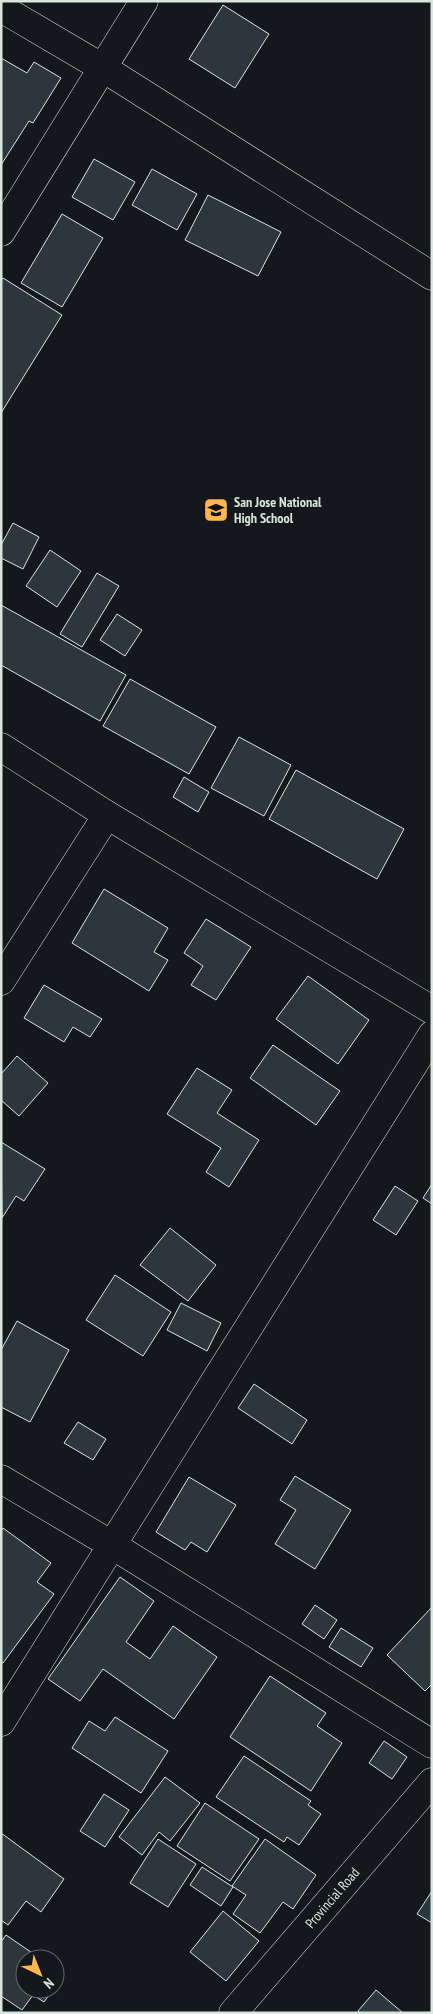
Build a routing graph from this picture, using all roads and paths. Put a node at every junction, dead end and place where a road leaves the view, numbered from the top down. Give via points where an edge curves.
1 (144, 1) edge
2 (1, 8) edge
3 (103, 68) junction
4 (1, 232) edge
5 (432, 276) edge
6 (1, 747) edge
7 (107, 815) junction
8 (1, 981) edge
9 (432, 1010) edge
10 (432, 1035) edge
11 (1, 1479) edge
12 (112, 1545) junction
13 (1, 1722) edge
14 (432, 1744) edge
15 (432, 1782) edge
16 (233, 2013) edge

1 - 3 street
2 - 3 street
3 - 4 street
3 - 5 street
6 - 7 street
7 - 8 street
7 - 9 street
10 - 12 street
11 - 12 street
12 - 13 street
12 - 14 street
15 - 16 street, Provincial Road

